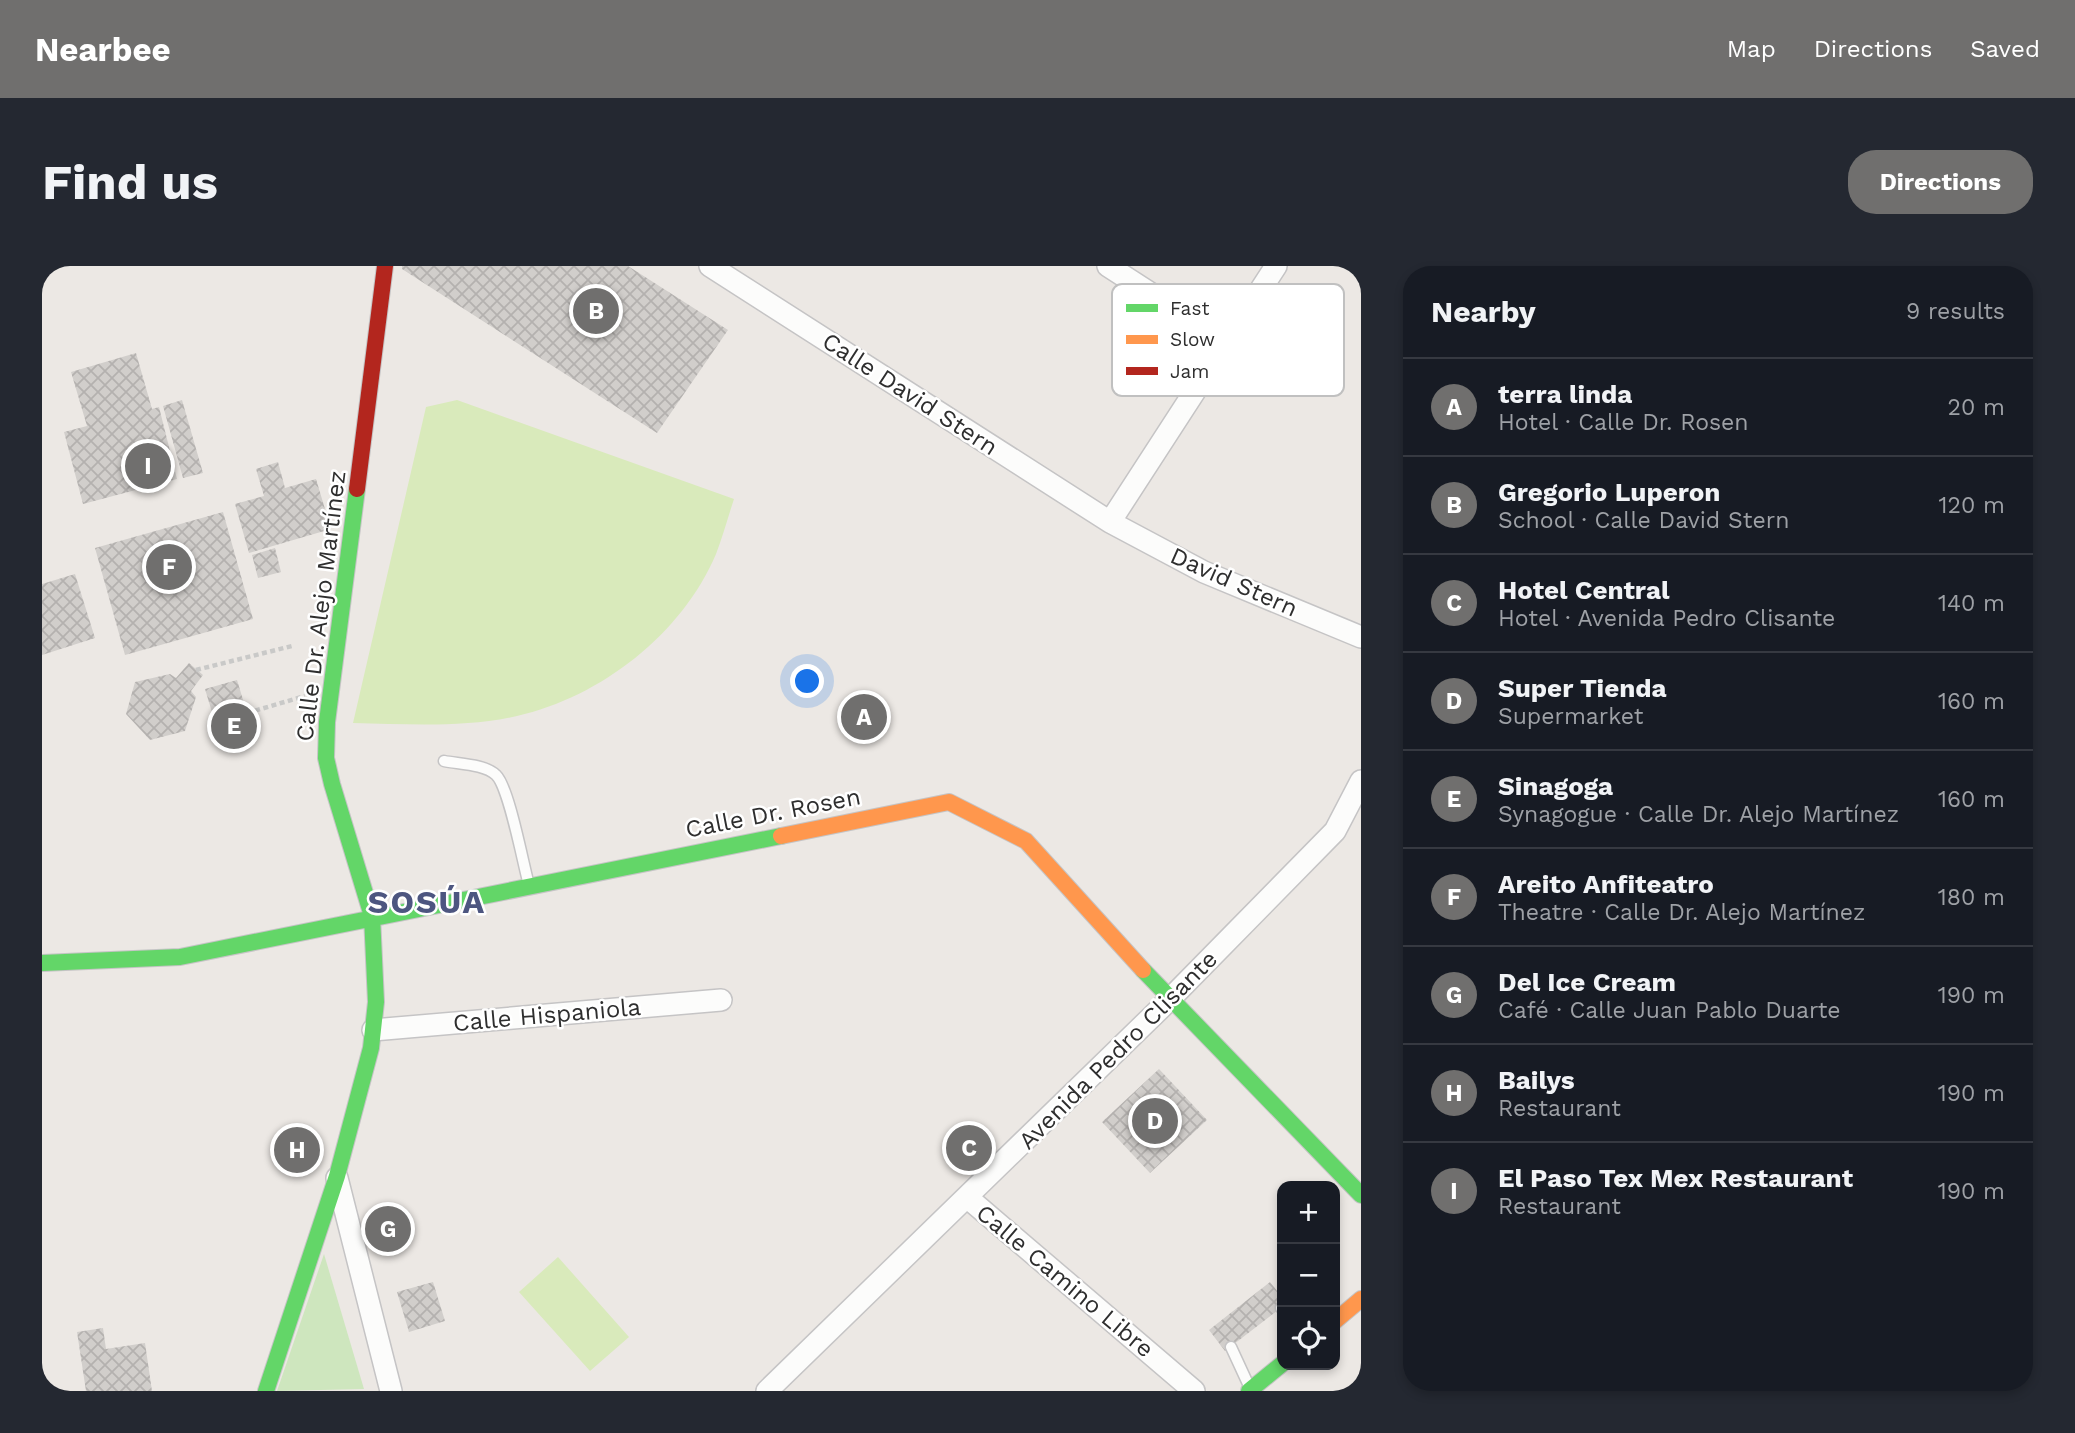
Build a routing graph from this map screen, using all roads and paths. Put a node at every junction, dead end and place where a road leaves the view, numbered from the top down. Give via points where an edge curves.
1 (385, 266) edge
2 (710, 266) edge
3 (1108, 266) edge
4 (1276, 266) edge
5 (1136, 284) edge
6 (1264, 284) edge
7 (1191, 396) edge
8 (1110, 522) junction
9 (1361, 637) edge
10 (292, 646) dead end
11 (196, 670) dead end
12 (306, 696) dead end
13 (247, 713) dead end
14 (444, 761) dead end
15 (1361, 781) edge
16 (528, 885) junction
17 (372, 916) junction
18 (42, 963) edge
19 (1170, 999) junction
20 (721, 1000) dead end
21 (373, 1030) junction
22 (337, 1176) junction
23 (1361, 1195) edge
24 (968, 1198) junction
25 (1361, 1299) edge
26 (1340, 1317) edge
27 (1231, 1347) dead end
28 (1277, 1368) edge
29 (1250, 1390) edge
30 (266, 1391) edge
31 (391, 1391) edge
32 (767, 1391) edge
33 (1194, 1391) edge

1 - 17 street, Calle Dr. Alejo Martínez via 326,758
2 - 8 street, Calle David Stern
3 - 5 street
4 - 6 street
7 - 8 street
8 - 9 street, David Stern via 1204,572
10 - 11 path
12 - 13 path
14 - 16 lane via 497,775
15 - 19 street, Avenida Pedro Clisante via 1335,831
16 - 17 street, Calle Dr. Rosen
16 - 19 street, Calle Dr. Rosen via 949,802 1026,841
17 - 18 street, Calle Dr. Rosen via 180,957
17 - 21 street, Calle Dr. Alejo Martínez
19 - 23 street, Calle Dr. Rosen
19 - 24 street, Avenida Pedro Clisante
20 - 21 street, Calle Hispaniola
21 - 22 street, Calle Dr. Alejo Martínez
22 - 30 street, Calle Dr. Alejo Martínez
22 - 31 street
24 - 32 street, Avenida Pedro Clisante
24 - 33 street, Calle Camino Libre
25 - 26 street
27 - 29 lane
28 - 29 street

